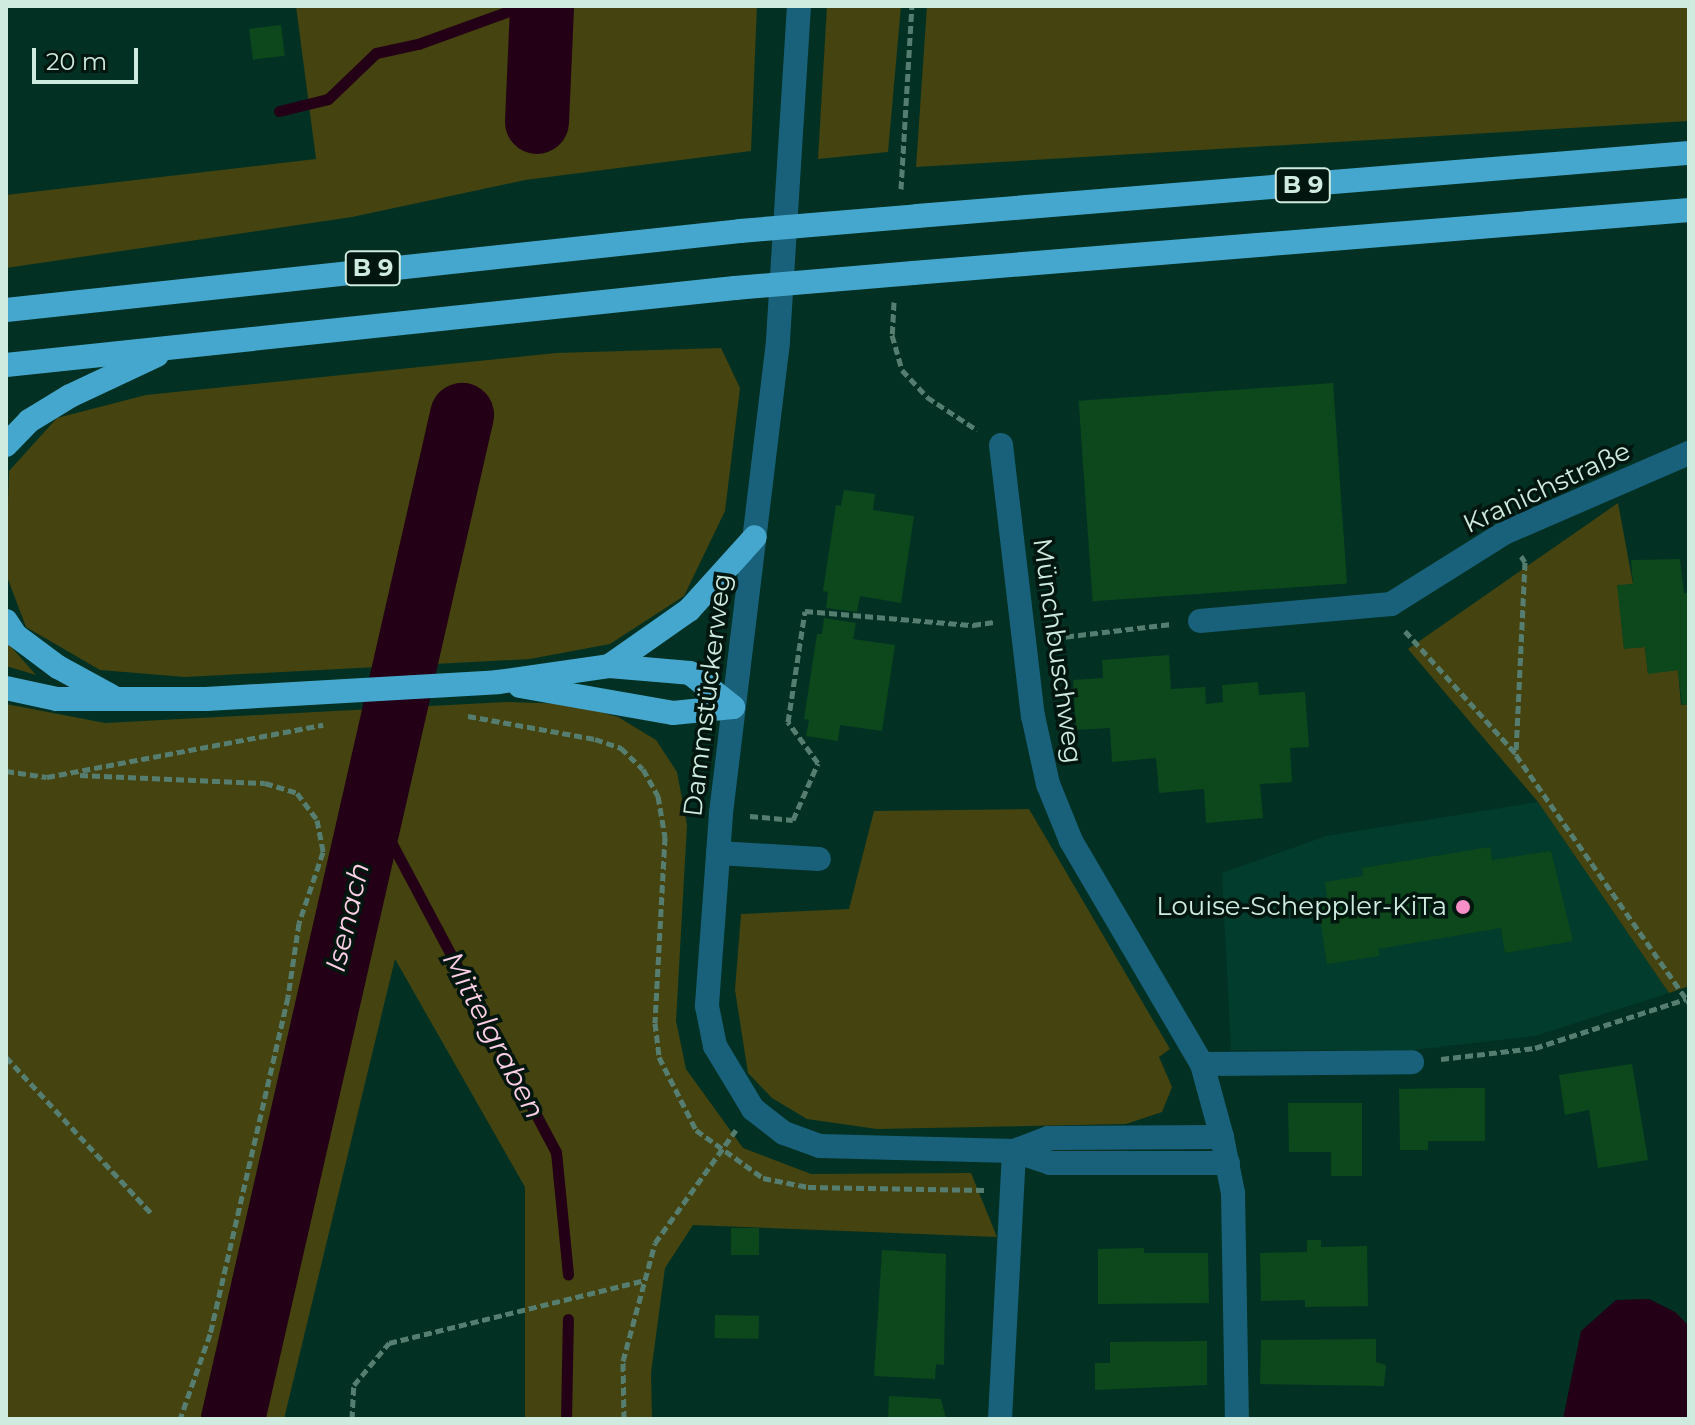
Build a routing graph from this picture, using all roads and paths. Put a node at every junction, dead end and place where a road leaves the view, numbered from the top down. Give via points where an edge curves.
1 (799, 6) edge
2 (1689, 153) edge
3 (1689, 210) edge
4 (6, 310) edge
5 (177, 346) junction
6 (6, 365) edge
7 (6, 445) edge
8 (1001, 445) dead end
9 (1689, 453) edge
10 (1504, 533) junction
11 (755, 537) junction
12 (1391, 604) junction
13 (6, 621) edge
14 (1200, 621) joint
15 (1022, 630) junction
16 (609, 666) junction
17 (498, 682) junction
18 (6, 688) edge
19 (113, 697) junction
20 (733, 707) junction
21 (462, 716) dead end
22 (330, 723) dead end
23 (1516, 755) junction
24 (6, 771) edge
25 (67, 774) junction
26 (721, 814) junction
27 (718, 853) junction
28 (819, 859) dead end
29 (1688, 1000) edge
30 (6, 1057) edge
31 (1412, 1062) joint
32 (1202, 1064) junction
33 (1222, 1137) junction
34 (720, 1150) junction
35 (1014, 1151) junction
36 (1228, 1163) junction
37 (1012, 1191) junction
38 (152, 1214) dead end
39 (645, 1280) junction
40 (180, 1419) edge
41 (352, 1419) edge
42 (624, 1419) edge
43 (1000, 1419) edge
44 (1237, 1419) edge

1 - 11 street, Dammstückerweg via 778,342
2 - 4 highway, B 9, bridge via 740,231
3 - 5 highway, B 9, bridge via 735,288
5 - 6 highway, B 9
5 - 7 highway, B 9 via 70,396 29,421
8 - 15 street, Münchbuschweg
9 - 10 street, Kranichstraße
10 - 12 street, Kranichstraße
10 - 23 path via 1525,562
11 - 16 highway via 689,610
11 - 20 street, Dammstückerweg
12 - 14 street, Kranichstraße
12 - 23 path via 1395,620
13 - 19 highway via 15,635 58,667
14 - 15 path
15 - 26 path via 805,611 788,722 818,763 793,820
15 - 32 street, Münchbuschweg via 1048,784 1071,841
16 - 17 highway
16 - 20 highway via 690,673
17 - 19 highway via 206,699
17 - 20 highway via 673,713
18 - 19 highway via 57,699
20 - 26 street, Dammstückerweg
21 - 34 path via 595,739 621,748 643,769 658,796 665,837 655,1023 659,1057 696,1130
22 - 25 path via 285,736
23 - 29 path
24 - 25 path
25 - 40 path via 265,783 297,793 317,820 323,852 299,923 288,997 210,1334
26 - 27 street, Dammstückerweg
27 - 28 street
27 - 35 street, Dammstückerweg via 707,1006 715,1046 753,1109 784,1133 820,1146
29 - 31 path via 1535,1048
30 - 38 path
31 - 32 street
32 - 33 street, Münchbuschweg
33 - 35 street, Dammstückerweg via 1048,1138
33 - 36 street, Münchbuschweg
34 - 37 path via 763,1178 808,1187
34 - 39 path via 655,1243
35 - 36 street, Dammstückerweg via 1050,1163
35 - 37 street
36 - 44 street, Münchbuschweg
37 - 43 street
39 - 41 path via 389,1343 354,1385
39 - 42 path via 623,1361

